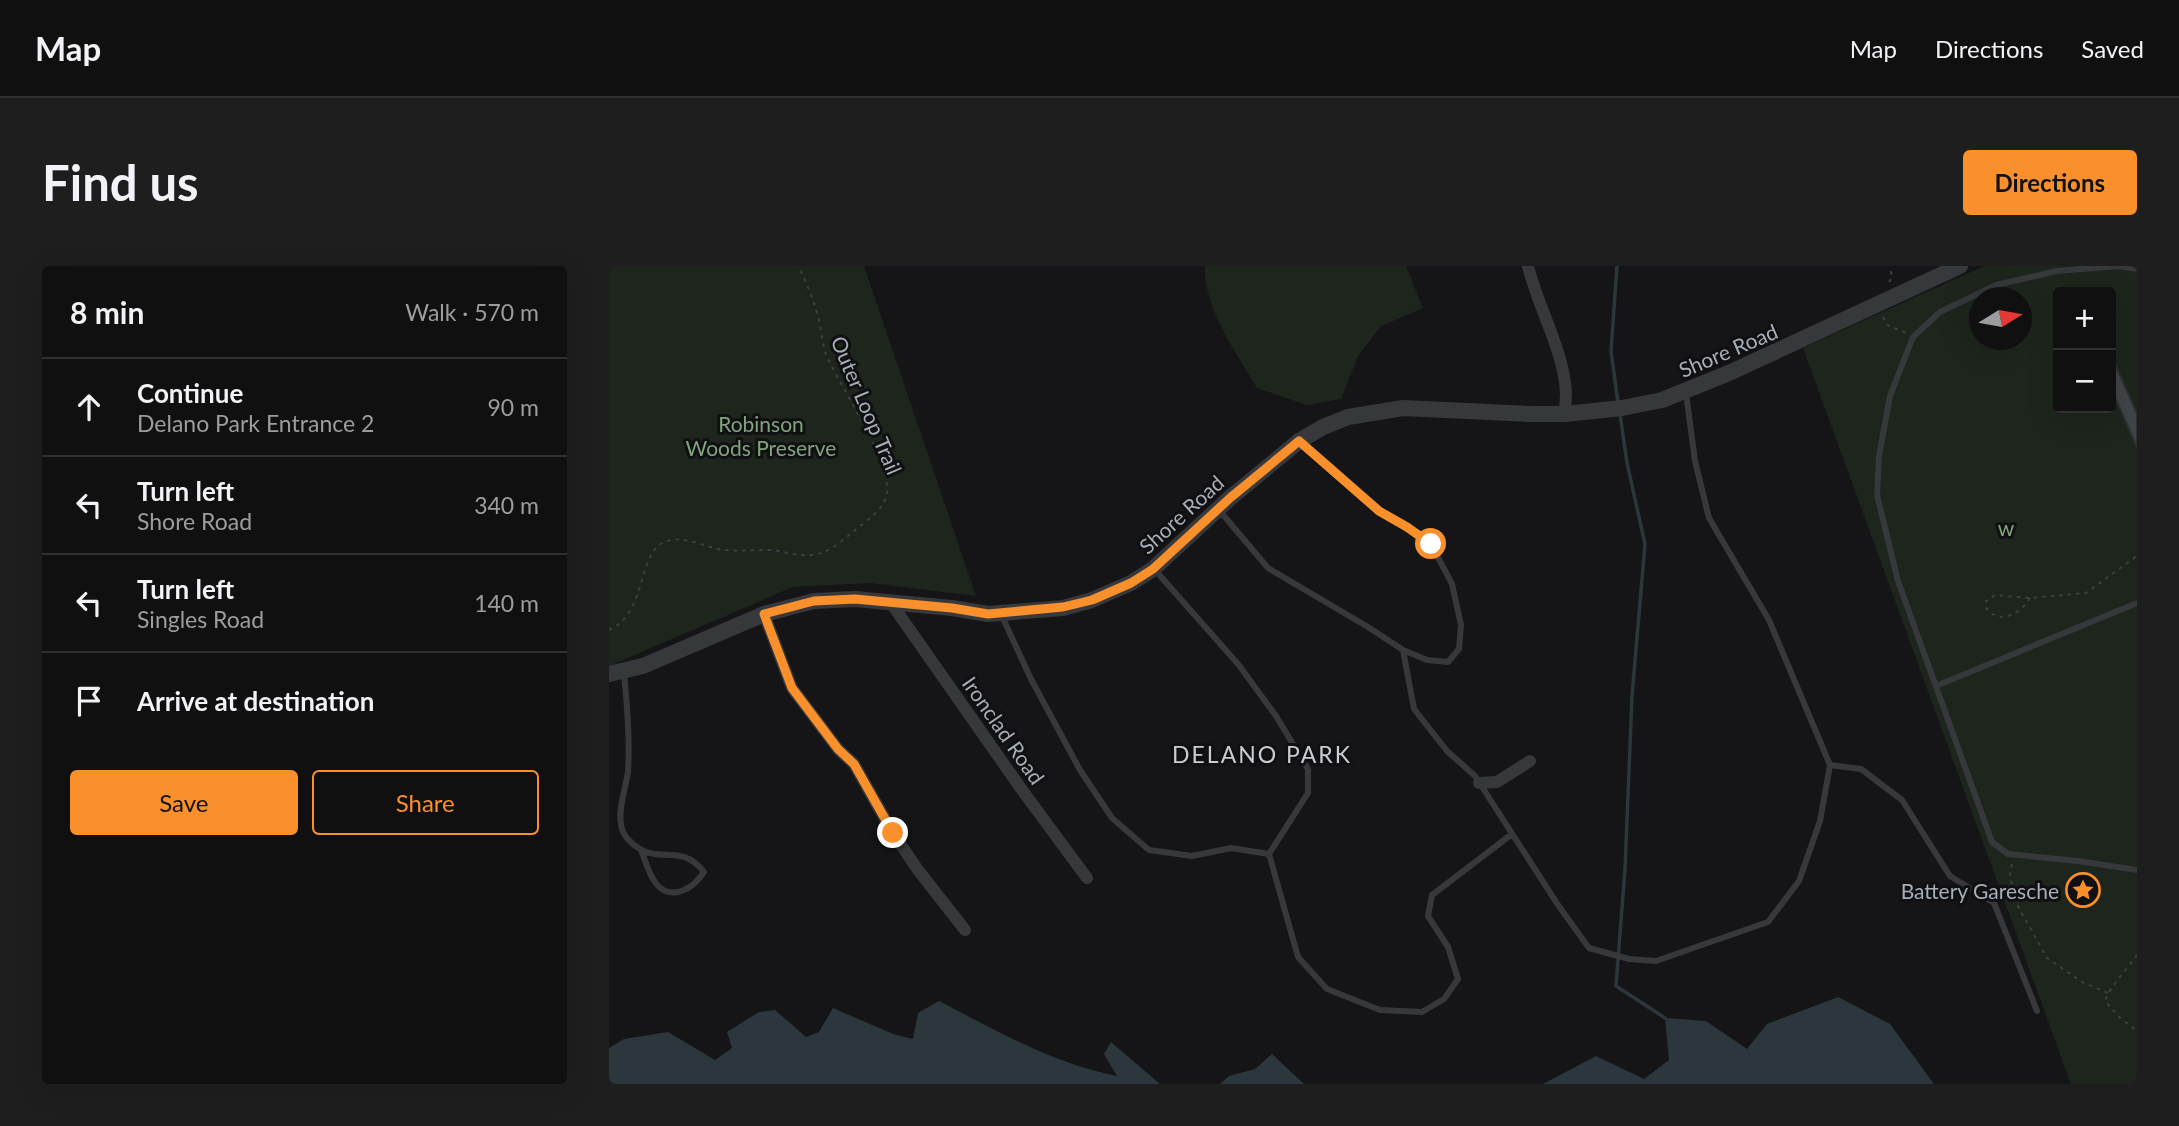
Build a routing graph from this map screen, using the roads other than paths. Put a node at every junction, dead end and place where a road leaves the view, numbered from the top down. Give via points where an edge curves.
1 (1528, 266) edge
2 (1961, 266) edge
3 (2137, 269) edge
4 (1686, 391) junction
5 (1565, 414) junction
6 (1299, 441) junction
7 (1218, 509) junction
8 (1153, 569) junction
9 (891, 603) junction
10 (2137, 603) edge
11 (1001, 612) junction
12 (764, 614) junction
13 (1403, 650) junction
14 (616, 673) edge
15 (1936, 686) junction
16 (1530, 761) dead end
17 (1830, 765) junction
18 (1479, 783) junction
19 (1512, 834) junction
20 (641, 850) junction
21 (1269, 854) junction
22 (2137, 870) edge
23 (1087, 878) dead end
24 (965, 930) dead end
25 (2037, 1011) dead end

1 - 5 street via 1557,350 1566,391
2 - 4 street, Shore Road
3 - 15 lane via 2057,271 1996,285 1940,312 1913,337 1890,396 1877,495 1898,581
4 - 5 street, Shore Road via 1622,408
4 - 17 lane via 1695,461 1709,518 1769,620
5 - 6 street, Shore Road via 1403,408 1348,417
6 - 7 street, Shore Road
6 - 13 lane via 1379,511 1431,544 1452,583 1461,625 1459,649 1448,662
7 - 8 street, Shore Road
7 - 13 lane via 1268,568
8 - 11 street, Shore Road via 1092,600
8 - 21 lane via 1238,664 1308,769 1308,793
9 - 11 street, Shore Road
9 - 12 street, Shore Road via 814,601
9 - 23 street, Ironclad Road
10 - 15 lane
11 - 21 lane via 1080,770 1112,818 1149,850 1192,856 1231,848
12 - 14 street, Shore Road
12 - 24 street via 792,688 854,764 893,833
13 - 18 lane via 1414,709
14 - 20 lane via 629,744 620,823 624,835
15 - 22 lane via 1992,842 2008,854
16 - 18 street via 1497,782
17 - 19 lane via 1820,821 1799,881 1768,922 1656,961 1589,948
17 - 25 lane via 1861,769 1902,800 1950,876 1994,903
18 - 19 lane
19 - 21 lane via 1432,895 1428,916 1448,947 1458,979 1444,999 1422,1012 1380,1010 1327,989 1298,957
20 - 20 lane via 678,855 697,863 704,872 691,888 666,893 650,873

